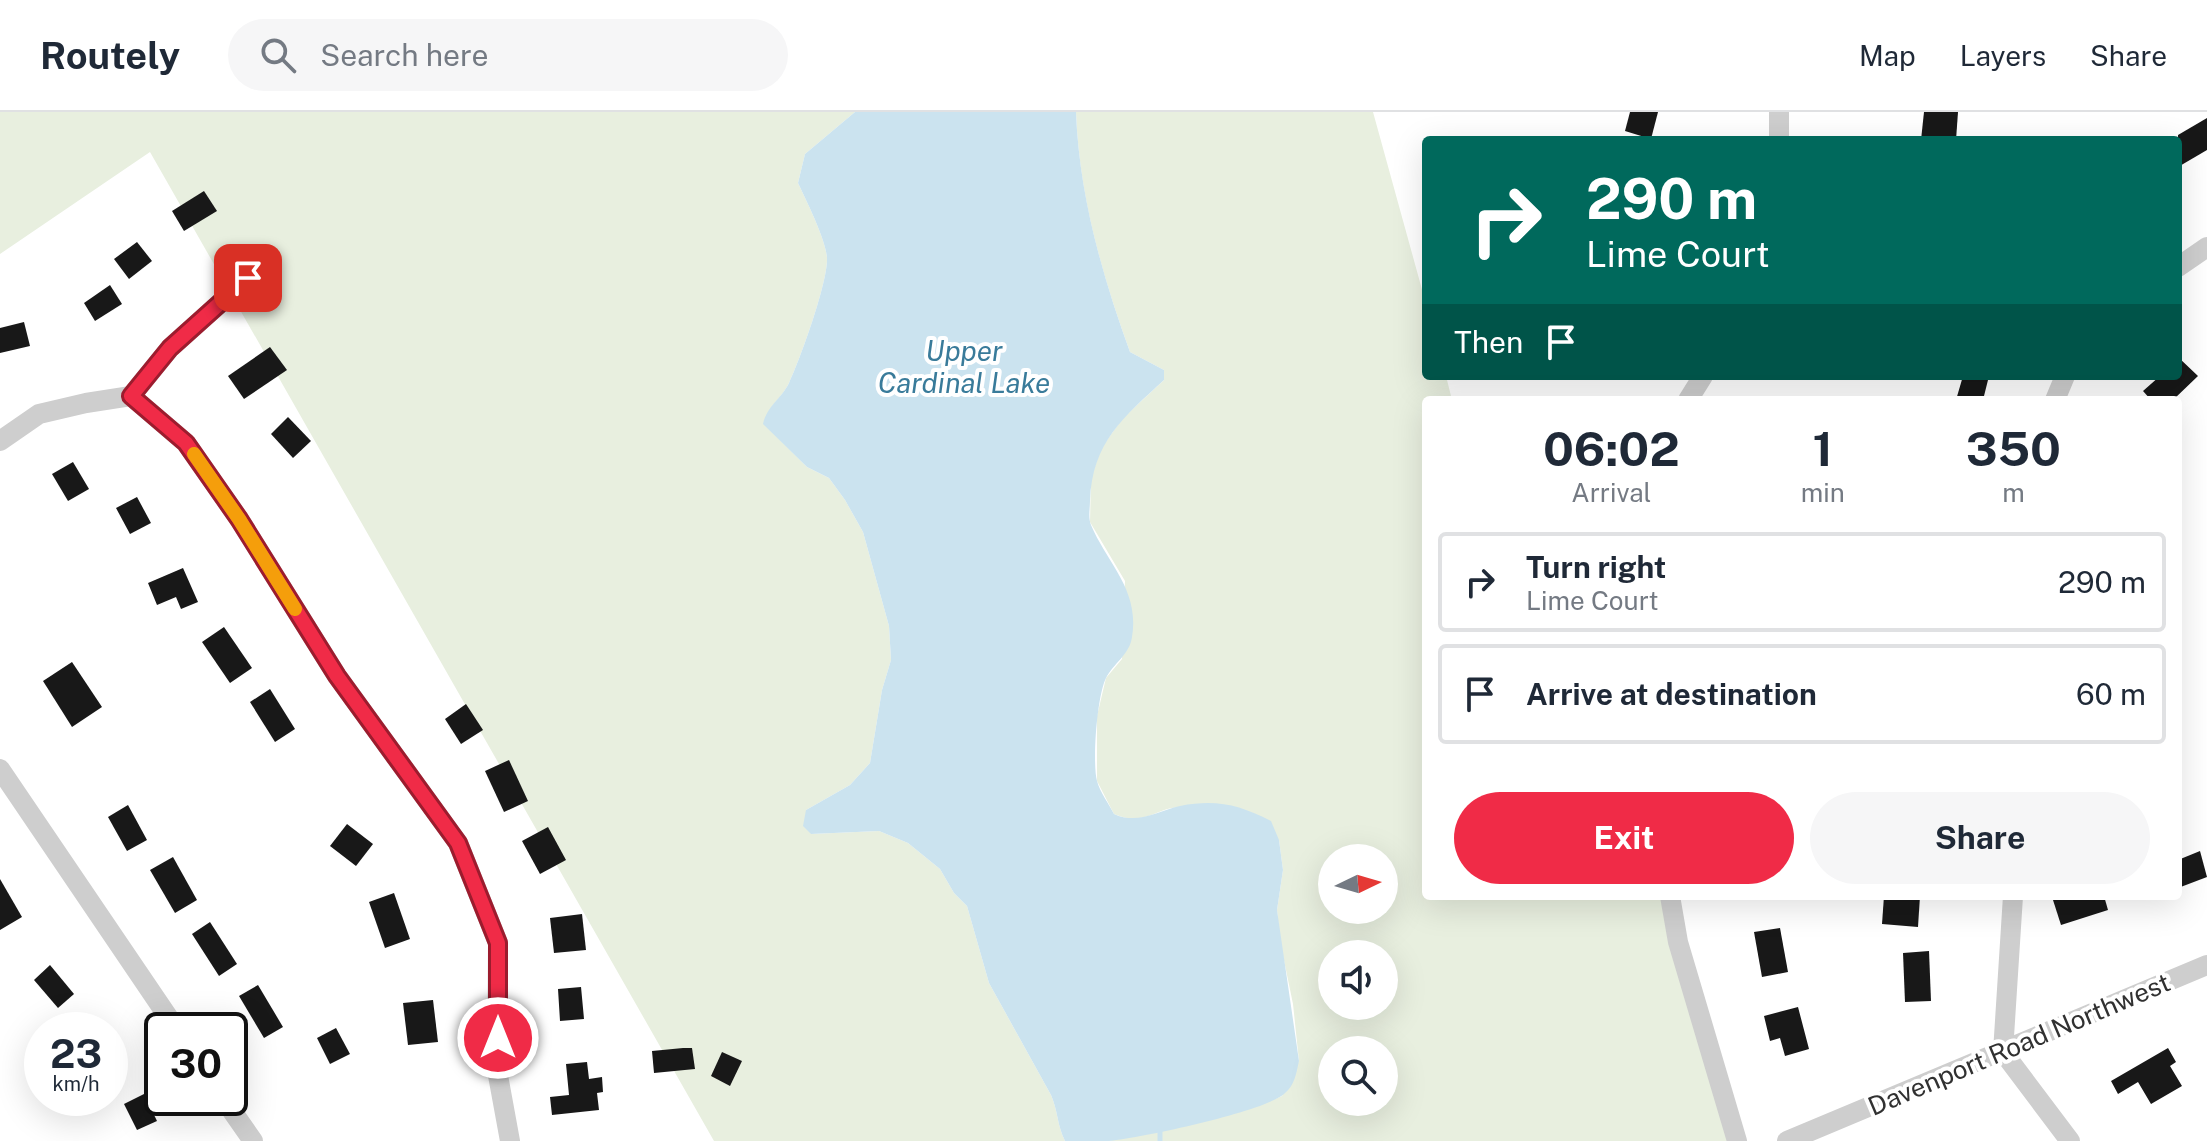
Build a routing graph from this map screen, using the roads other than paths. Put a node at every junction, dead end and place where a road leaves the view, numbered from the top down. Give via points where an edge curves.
1 (1779, 112) edge
2 (1779, 136) edge
3 (2207, 247) edge
4 (2182, 264) edge
5 (248, 278) dead end
6 (131, 396) junction
7 (0, 441) edge
8 (0, 769) edge
9 (1671, 900) edge
10 (2013, 900) edge
11 (2207, 965) edge
12 (165, 1012) edge
13 (2003, 1052) junction
14 (236, 1116) edge
15 (253, 1141) edge
16 (510, 1141) edge
17 (1737, 1141) edge
18 (1787, 1141) edge
19 (2070, 1141) edge

1 - 2 street
3 - 4 street
5 - 6 street via 170,348
6 - 7 street via 39,414
6 - 16 street via 186,443 337,676 458,843 498,943 497,1070
8 - 12 street
9 - 17 street via 1678,942
10 - 13 street
11 - 13 street, Davenport Road Northwest
13 - 18 street, Davenport Road Northwest
13 - 19 street
14 - 15 street

